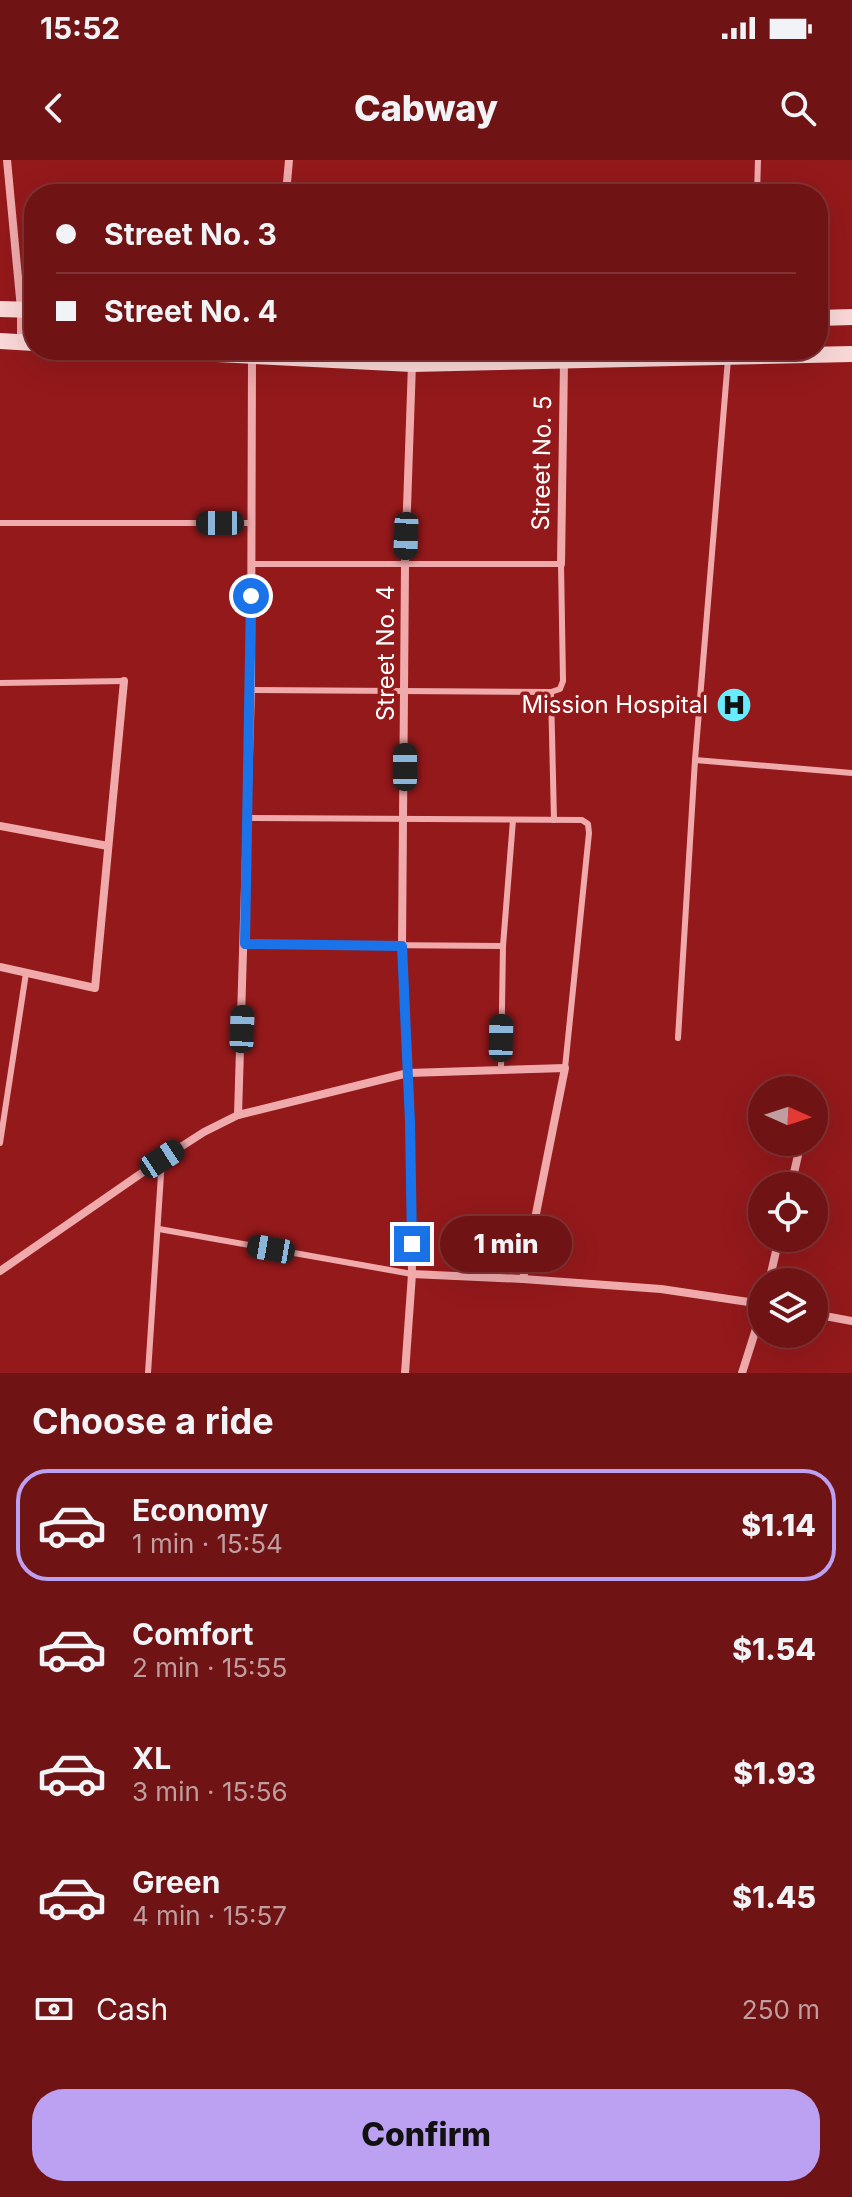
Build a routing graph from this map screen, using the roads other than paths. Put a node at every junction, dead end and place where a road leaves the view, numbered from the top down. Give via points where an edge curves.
1 (7, 160) edge
2 (289, 160) edge
3 (758, 160) edge
4 (287, 184) edge
5 (757, 184) edge
6 (24, 281) edge
7 (0, 309) edge
8 (24, 310) edge
9 (852, 317) edge
10 (828, 318) edge
11 (0, 341) edge
12 (24, 343) edge
13 (828, 354) edge
14 (852, 354) edge
15 (252, 360) edge
16 (321, 360) edge
17 (611, 360) edge
18 (728, 360) edge
19 (564, 362) junction
20 (412, 364) junction
21 (0, 523) edge
22 (251, 523) junction
23 (251, 564) junction
24 (561, 564) junction
25 (405, 565) junction
26 (124, 681) joint
27 (0, 683) edge
28 (251, 690) junction
29 (406, 690) junction
30 (551, 692) junction
31 (695, 760) junction
32 (852, 773) edge
33 (247, 818) junction
34 (404, 819) junction
35 (513, 820) junction
36 (554, 820) junction
37 (0, 826) edge
38 (108, 846) junction
39 (245, 944) junction
40 (402, 946) junction
41 (503, 946) junction
42 (0, 967) edge
43 (26, 973) junction
44 (678, 1038) dead end
45 (565, 1068) junction
46 (501, 1069) junction
47 (408, 1073) junction
48 (238, 1115) junction
49 (0, 1143) edge
50 (162, 1159) junction
51 (159, 1229) junction
52 (0, 1271) edge
53 (412, 1274) junction
54 (523, 1279) junction
55 (748, 1305) edge
56 (828, 1317) edge
57 (852, 1321) edge
58 (750, 1348) edge
59 (148, 1373) edge
60 (405, 1373) edge
61 (742, 1373) edge

1 - 6 street
2 - 4 street
3 - 5 lane
7 - 8 main road
9 - 10 main road
11 - 12 main road
13 - 14 main road
15 - 22 street
16 - 20 main road
17 - 19 main road
18 - 31 lane
19 - 20 main road
19 - 24 street, Street No. 5
20 - 25 street, Street No. 4
21 - 22 lane
22 - 23 street
23 - 25 lane
23 - 28 street
24 - 25 lane
24 - 30 lane via 563,681
25 - 29 street, Street No. 4
26 - 27 lane
26 - 38 street
28 - 29 lane
28 - 33 street
29 - 30 lane
29 - 34 street, Street No. 4
30 - 36 lane
31 - 32 lane
31 - 44 lane
33 - 34 lane
33 - 39 street
34 - 35 lane
34 - 40 street, Street No. 4
35 - 36 lane
35 - 41 lane
36 - 45 lane via 582,820 589,833
37 - 38 street
38 - 43 street via 95,988
39 - 40 lane
39 - 48 street
40 - 41 lane
40 - 47 street, Street No. 4
41 - 46 lane
42 - 43 street
43 - 49 lane
45 - 46 street
45 - 54 street
46 - 47 street
47 - 48 street
47 - 53 street, Street No. 4
48 - 50 street
50 - 51 lane
50 - 52 street
51 - 53 lane
51 - 59 lane
53 - 54 street
53 - 60 street, Street No. 4
54 - 55 street via 661,1289
56 - 57 street
58 - 61 street

